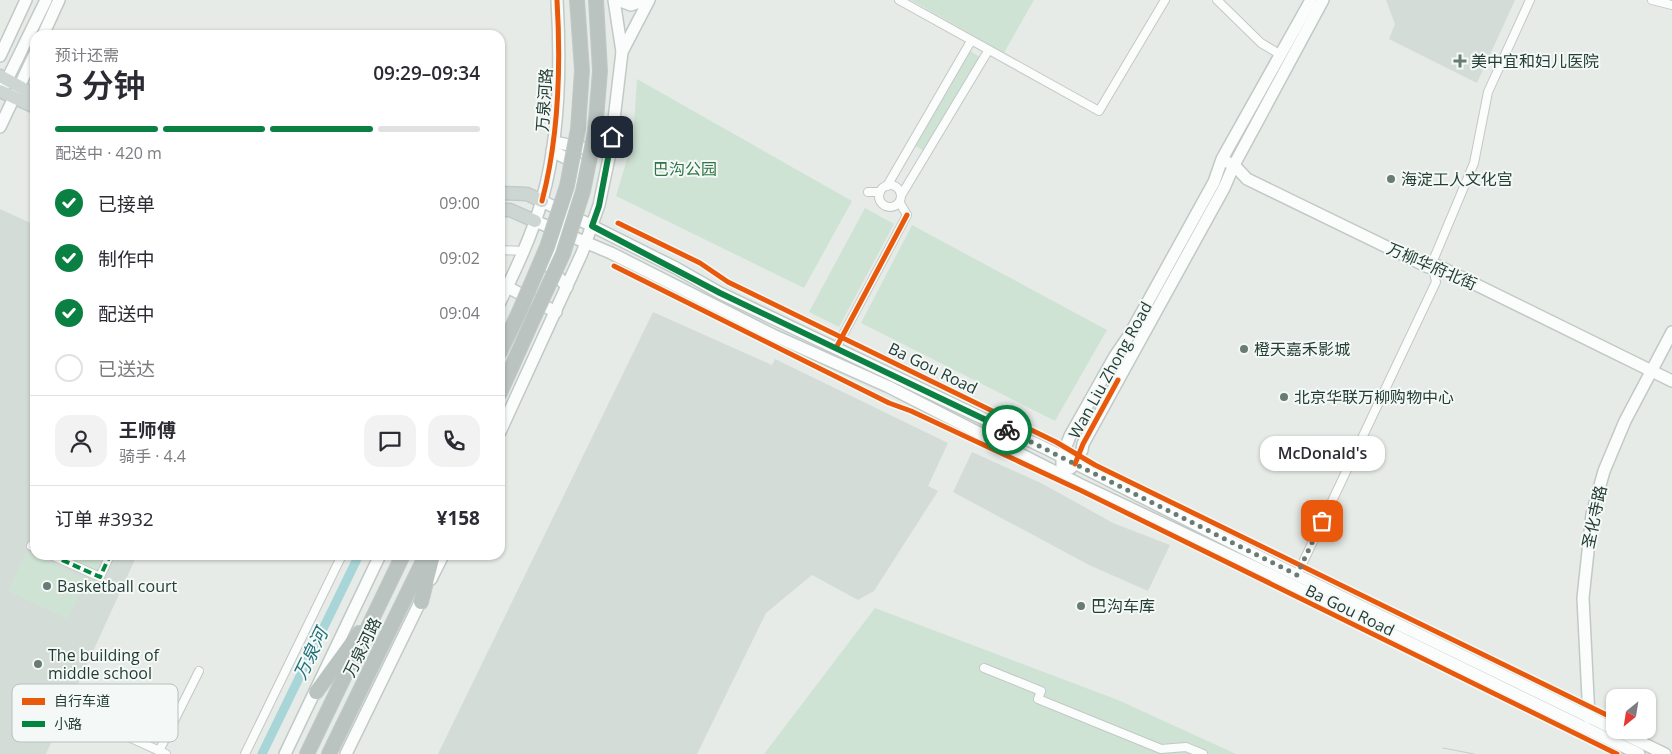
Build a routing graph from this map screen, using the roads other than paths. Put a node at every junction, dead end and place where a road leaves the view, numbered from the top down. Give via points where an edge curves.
1 (26, 0) edge
2 (46, 0) edge
3 (59, 0) edge
4 (557, 0) edge
5 (577, 0) edge
6 (596, 0) edge
7 (614, 0) edge
8 (618, 0) edge
9 (644, 0) edge
10 (649, 0) edge
11 (899, 0) edge
12 (1165, 0) edge
13 (1216, 0) edge
14 (1311, 0) edge
15 (1323, 0) edge
16 (1530, 0) edge
17 (1652, 0) edge
18 (1672, 6) edge
19 (31, 30) edge
20 (45, 30) edge
21 (30, 31) edge
22 (971, 42) junction
23 (988, 51) junction
24 (622, 52) junction
25 (1281, 55) junction
26 (0, 56) edge
27 (30, 63) edge
28 (0, 64) edge
29 (3, 84) edge
30 (17, 92) junction
31 (30, 94) edge
32 (30, 104) edge
33 (0, 127) edge
34 (553, 146) junction
35 (909, 149) junction
36 (610, 153) junction
37 (923, 158) junction
38 (1222, 159) junction
39 (1234, 165) junction
40 (887, 186) junction
41 (868, 192) dead end
42 (880, 192) junction
43 (505, 193) edge
44 (902, 194) junction
45 (542, 201) junction
46 (900, 203) junction
47 (505, 210) edge
48 (568, 214) junction
49 (535, 221) junction
50 (592, 226) junction
51 (562, 232) junction
52 (586, 243) junction
53 (505, 250) edge
54 (523, 251) junction
55 (1432, 263) junction
56 (507, 287) junction
57 (567, 287) junction
58 (505, 291) edge
59 (556, 312) junction
60 (1672, 332) edge
61 (505, 342) edge
62 (836, 348) junction
63 (1651, 372) junction
64 (1672, 381) edge
65 (505, 382) edge
66 (505, 421) edge
67 (1062, 457) junction
68 (1075, 464) junction
69 (1062, 476) junction
70 (62, 560) edge
71 (108, 560) edge
72 (340, 560) edge
73 (378, 560) edge
74 (401, 560) edge
75 (424, 560) edge
76 (432, 560) edge
77 (441, 560) edge
78 (1297, 575) junction
79 (421, 602) junction
80 (379, 604) junction
81 (984, 668) dead end
82 (199, 670) dead end
83 (316, 692) junction
84 (178, 717) edge
85 (1589, 718) junction
86 (140, 742) edge
87 (162, 752) edge
88 (245, 754) edge
89 (285, 754) edge
90 (308, 754) edge
91 (329, 754) edge
92 (346, 754) edge
93 (1203, 754) edge
94 (1639, 754) edge
95 (1665, 754) edge

1 - 26 street
2 - 19 street
3 - 20 street
4 - 34 street, 万泉河路 via 560,51
5 - 61 highway, bridge via 582,70 578,129 567,186 546,248
6 - 65 highway, bridge via 600,71 595,132 583,191 566,245
7 - 24 street
8 - 9 street via 631,5
10 - 24 street
11 - 22 street
12 - 23 street via 1099,111
13 - 25 street via 1255,38
14 - 25 street, Wan Liu Zhong Road
15 - 39 street, Wan Liu Zhong Road
16 - 55 street via 1488,92 1474,163
17 - 18 street
21 - 29 street
22 - 23 street
22 - 35 street
23 - 37 street
24 - 36 street
25 - 38 street, Wan Liu Zhong Road
27 - 30 street
28 - 29 street
29 - 30 main road
30 - 31 main road
30 - 32 main road
30 - 33 street
34 - 36 street
34 - 45 street, 万泉河路
34 - 48 street via 580,165
35 - 37 street
35 - 40 street
36 - 50 street
37 - 44 street
38 - 39 street, 万柳华府北街
38 - 67 street, Wan Liu Zhong Road via 1214,182 1070,436
39 - 55 street, 万柳华府北街 via 1247,180 1428,267
39 - 68 street, Wan Liu Zhong Road
40 - 42 street
40 - 44 street via 896,186
41 - 42 street
42 - 46 street via 880,202 887,207
43 - 45 main road via 527,194
44 - 46 street
45 - 48 street, Ba Gou Road
45 - 49 street, 万泉河路
46 - 62 street via 907,215
47 - 49 main road
48 - 50 street, Ba Gou Road
48 - 51 street
49 - 51 street, Ba Gou Road
49 - 54 street
50 - 52 street
50 - 62 street, Ba Gou Road via 720,293
51 - 52 street, Ba Gou Road
51 - 57 street via 550,266
52 - 57 street
52 - 69 street, Ba Gou Road via 773,335 889,387
53 - 54 street
54 - 56 street
55 - 63 street, 万柳华府北街
55 - 78 street via 1436,282
56 - 58 street
56 - 59 street
57 - 59 street
59 - 66 street
60 - 63 street, 圣化寺路
62 - 67 street, Ba Gou Road
63 - 64 street, 万柳华府北街
63 - 85 street, 圣化寺路 via 1604,470 1592,514 1583,598
67 - 68 street, Ba Gou Road
67 - 69 street, Wan Liu Zhong Road
68 - 69 street, Wan Liu Zhong Road
68 - 78 street, Ba Gou Road
69 - 94 street, Ba Gou Road
70 - 71 street via 100,577
72 - 88 street
73 - 83 street, 万泉河路
74 - 80 highway
75 - 91 highway, 万泉河路
76 - 79 highway
77 - 79 street, 万泉河路
78 - 85 street, Ba Gou Road
79 - 92 street, 万泉河路
80 - 83 highway
80 - 90 highway, 万泉河路
81 - 93 street via 1041,691 1038,699 1161,749 1186,747
82 - 84 street
83 - 89 street, 万泉河路
85 - 95 street, Ba Gou Road
86 - 87 street

